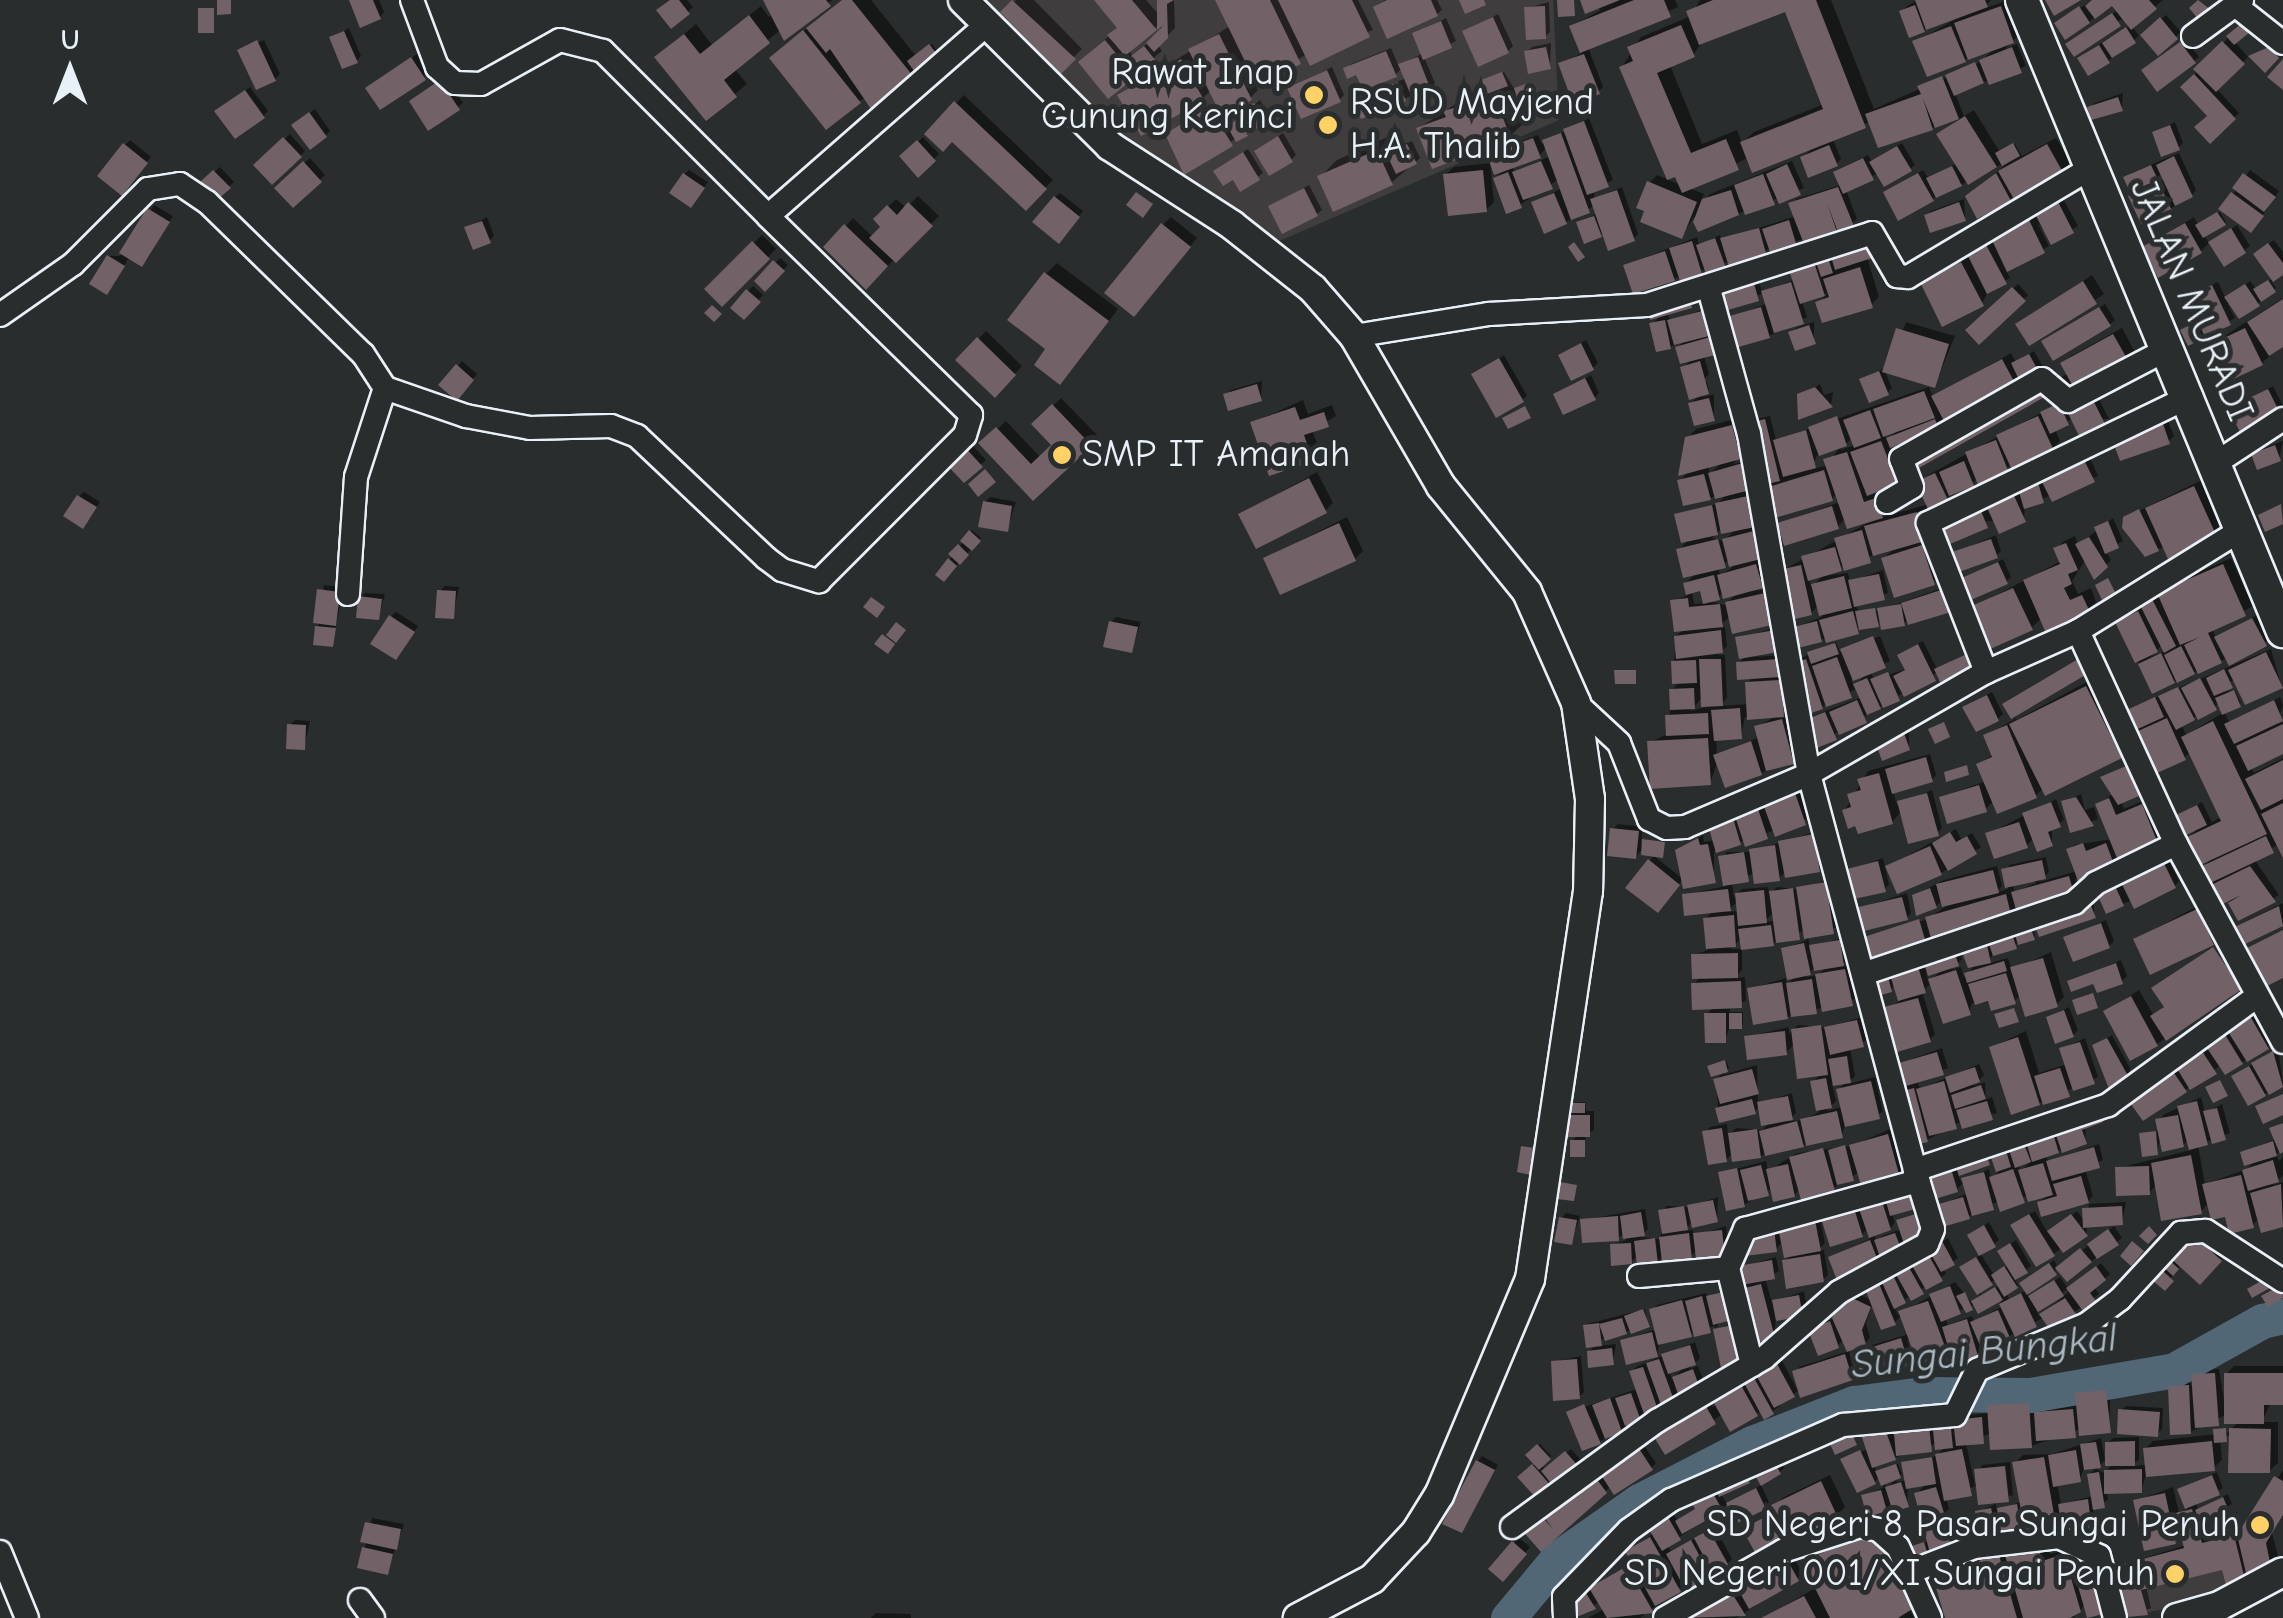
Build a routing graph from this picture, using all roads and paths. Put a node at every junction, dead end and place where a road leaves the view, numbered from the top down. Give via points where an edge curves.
1 (412, 0) edge
2 (963, 0) edge
3 (2022, 0) edge
4 (2239, 2) edge
5 (985, 26) junction
6 (2193, 36) dead end
7 (2283, 43) edge
8 (2091, 168) junction
9 (768, 216) junction
10 (1709, 289) junction
11 (0, 314) edge
12 (1354, 336) junction
13 (2170, 348) junction
14 (385, 388) junction
15 (2190, 396) junction
16 (2283, 419) edge
17 (2216, 463) junction
18 (1886, 502) dead end
19 (2241, 530) junction
20 (348, 594) dead end
21 (2078, 631) junction
22 (2283, 632) edge
23 (1986, 672) junction
24 (1576, 702) junction
25 (1809, 774) junction
26 (2176, 844) junction
27 (1862, 974) junction
28 (2256, 997) junction
29 (2283, 1042) edge
30 (1917, 1175) junction
31 (1728, 1268) junction
32 (1638, 1276) dead end
33 (2283, 1282) edge
34 (1752, 1365) junction
35 (1512, 1527) dead end
36 (0, 1552) edge
37 (1910, 1572) junction
38 (2283, 1572) edge
39 (2283, 1595) edge
40 (27, 1618) edge
41 (1298, 1618) edge
42 (1564, 1618) edge
43 (1665, 1618) edge
44 (1930, 1618) edge
45 (2115, 1618) edge
46 (2177, 1618) edge
47 (2232, 1618) edge

1 - 9 street via 438,66 455,84 481,84 560,40 603,51
2 - 5 main road
3 - 8 highway, JALAN MURADI
4 - 6 street
4 - 7 street
5 - 9 street
5 - 12 main road via 1110,146 1232,225 1313,290
8 - 10 street via 1908,277 1897,276 1872,233
8 - 13 highway, JALAN MURADI
9 - 14 street via 972,415 965,435 819,581 766,558 637,436 611,426 530,428 432,408
10 - 12 street via 1646,305 1489,314
10 - 25 street via 1749,434
11 - 14 street via 73,264 148,189 172,182 207,202 363,354
12 - 24 main road via 1441,486 1527,592
13 - 15 highway, JALAN MURADI
13 - 18 street via 2068,401 2042,380 1901,460 1912,487
14 - 20 street via 356,477
15 - 17 highway, JALAN MURADI
15 - 23 street via 1928,523
16 - 17 street
17 - 19 highway, JALAN MURADI
19 - 21 street
19 - 22 highway, JALAN MURADI
21 - 23 street
21 - 26 street
23 - 25 street
24 - 25 street via 1619,743 1656,825 1685,827
24 - 41 main road via 1590,798 1588,892 1530,1279 1446,1480 1416,1532 1372,1579
25 - 27 street
26 - 27 street via 2096,884 2074,904
26 - 28 street
27 - 30 street
28 - 29 street
28 - 30 street via 2108,1105
30 - 31 street via 1745,1229
30 - 34 street via 1930,1241 1839,1292
31 - 32 street
31 - 34 street
33 - 42 street via 2206,1232 2188,1230 2104,1312 2065,1335 1982,1366 1957,1414 1843,1425 1671,1500 1629,1530 1564,1597
34 - 35 street via 1658,1421
36 - 40 street
37 - 43 street via 1898,1547 1879,1530 1845,1529 1730,1577
37 - 44 street
37 - 45 street via 1974,1547 2059,1537 2099,1556
38 - 46 main road via 2219,1606
39 - 47 main road

